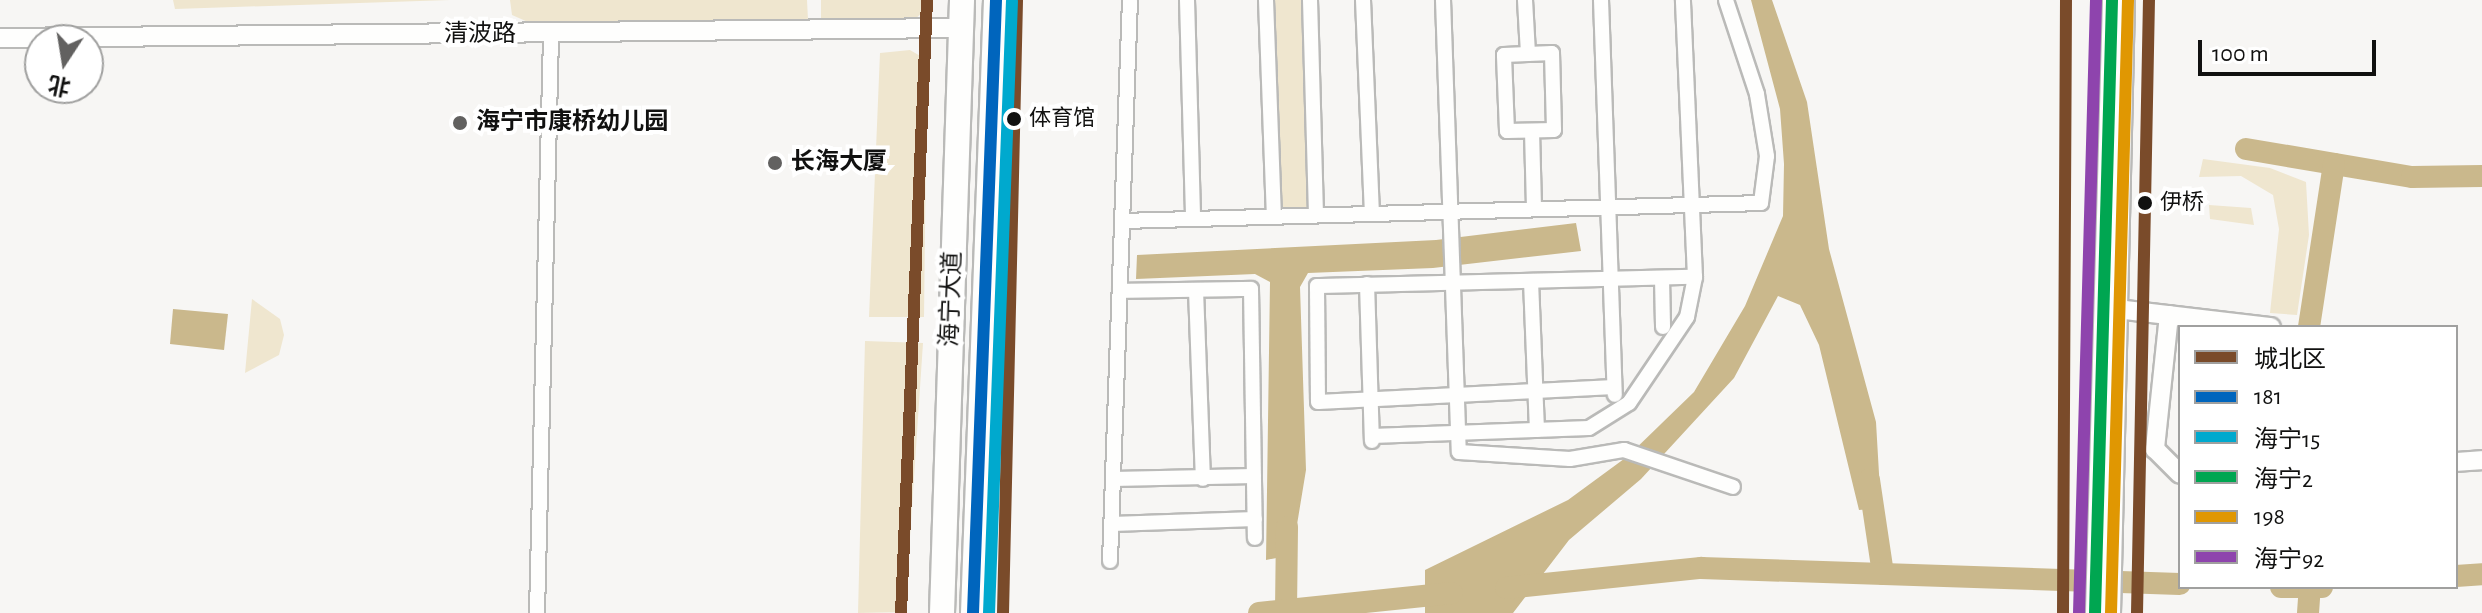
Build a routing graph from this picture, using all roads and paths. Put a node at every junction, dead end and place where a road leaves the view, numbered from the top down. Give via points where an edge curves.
1 (962, 0) edge
2 (996, 0) edge
3 (1130, 0) edge
4 (1187, 0) edge
5 (1266, 0) edge
6 (1310, 0) edge
7 (1363, 0) edge
8 (1443, 0) edge
9 (1525, 0) edge
10 (1601, 0) edge
11 (1683, 0) edge
12 (1726, 0) edge
13 (2112, 0) edge
14 (2125, 0) edge
15 (961, 28) junction
16 (551, 34) junction
17 (0, 38) edge
18 (1528, 54) junction
19 (1532, 131) junction
20 (1692, 205) junction
21 (1608, 207) junction
22 (1534, 209) junction
23 (1372, 214) junction
24 (1316, 215) junction
25 (1274, 217) junction
26 (1451, 218) junction
27 (1193, 219) junction
28 (1122, 221) junction
29 (1695, 277) junction
30 (1662, 278) junction
31 (1611, 279) junction
32 (1531, 281) junction
33 (1453, 282) junction
34 (1367, 284) junction
35 (1196, 290) junction
36 (1120, 291) junction
37 (2117, 309) junction
38 (2169, 315) junction
39 (2254, 325) edge
40 (1663, 327) dead end
41 (1614, 387) junction
42 (1536, 391) junction
43 (1457, 395) junction
44 (1371, 399) junction
45 (1615, 406) junction
46 (1537, 430) junction
47 (1458, 434) junction
48 (2482, 460) edge
49 (2458, 462) edge
50 (2107, 468) junction
51 (2178, 472) edge
52 (1254, 476) junction
53 (1203, 477) junction
54 (1113, 479) junction
55 (1733, 487) dead end
56 (1255, 519) junction
57 (1112, 524) junction
58 (1255, 538) dead end
59 (1110, 561) dead end
60 (973, 604) edge
61 (942, 605) edge
62 (537, 613) edge
63 (2095, 613) edge
64 (2111, 613) edge

1 - 15 highway, 海宁大道
2 - 60 highway, 海宁大道
3 - 28 street
4 - 27 street
5 - 25 street
6 - 24 street
7 - 23 street
8 - 26 street
9 - 18 street
10 - 21 street
11 - 20 street
12 - 20 street via 1757,94 1767,156 1761,203
13 - 50 street
14 - 37 street
15 - 16 street, 清波路
15 - 61 highway, 海宁大道
16 - 17 street, 清波路
16 - 62 street
18 - 19 street via 1552,53 1554,130
18 - 19 street via 1504,55 1507,131
19 - 22 street
20 - 21 street
20 - 29 street
21 - 22 street
21 - 31 street
22 - 26 street
23 - 24 street
23 - 26 street
24 - 25 street
25 - 27 street
26 - 33 street
27 - 28 street
28 - 36 street
29 - 30 street
29 - 45 street via 1687,317 1629,403
30 - 31 street
30 - 40 street
31 - 32 street
31 - 41 street
32 - 33 street
32 - 42 street
33 - 34 street
33 - 43 street
34 - 44 street
34 - 44 street via 1317,286 1318,402
35 - 36 street
35 - 52 street via 1251,289
35 - 53 street
36 - 54 street
37 - 38 street
37 - 50 street
38 - 39 street
38 - 51 street via 2155,449
41 - 42 street
41 - 45 street
42 - 43 street
42 - 46 street
43 - 44 street
43 - 47 street
44 - 47 street via 1372,438
45 - 46 street via 1589,428
46 - 47 street
47 - 55 street via 1459,452 1570,459 1624,450
48 - 49 street
50 - 63 street
50 - 64 street
52 - 53 street
52 - 56 street
53 - 54 street
54 - 57 street
56 - 57 street
56 - 58 street
57 - 59 street

